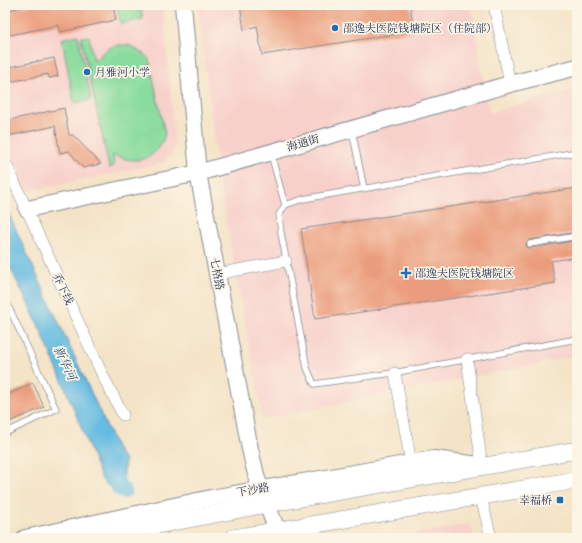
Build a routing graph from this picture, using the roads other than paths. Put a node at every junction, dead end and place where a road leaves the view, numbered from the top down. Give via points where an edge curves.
1 (183, 5) edge
2 (494, 5) edge
3 (577, 67) edge
4 (510, 84) junction
5 (352, 129) junction
6 (271, 152) junction
7 (577, 152) edge
8 (5, 162) edge
9 (198, 173) junction
10 (364, 189) junction
11 (285, 205) junction
12 (27, 209) junction
13 (577, 236) edge
14 (530, 244) dead end
15 (286, 261) junction
16 (217, 274) junction
17 (5, 299) edge
18 (577, 339) edge
19 (467, 359) junction
20 (395, 373) junction
21 (123, 415) dead end
22 (5, 432) edge
23 (577, 449) edge
24 (411, 463) junction
25 (482, 466) junction
26 (577, 480) edge
27 (264, 496) junction
28 (481, 497) junction
29 (279, 535) edge
30 (25, 538) edge
31 (90, 538) edge
32 (233, 538) edge
33 (491, 538) edge

1 - 9 street, 七格路
2 - 4 street
3 - 4 street, 海通街
4 - 5 street, 海通街
5 - 6 street, 海通街
5 - 10 lane
6 - 9 street, 海通街
6 - 11 lane
7 - 10 lane
8 - 12 street, 乔下线
9 - 12 street, 海通街
9 - 16 street, 七格路
10 - 11 lane via 303,199
11 - 15 lane via 279,215
12 - 21 street, 乔下线
13 - 14 lane
15 - 16 street
15 - 20 lane via 307,368 314,384
16 - 27 street, 七格路 via 250,449
17 - 22 lane via 56,409
18 - 19 lane
19 - 20 lane
19 - 25 street
20 - 24 street
23 - 25 main road, 下沙路
24 - 25 street, 下沙路 via 434,459
24 - 27 street, 下沙路
25 - 27 main road, 下沙路
26 - 28 main road
27 - 29 street, 七格路
27 - 30 street, 下沙路 via 154,509
27 - 31 main road, 下沙路
28 - 29 main road
28 - 33 street
29 - 32 main road

